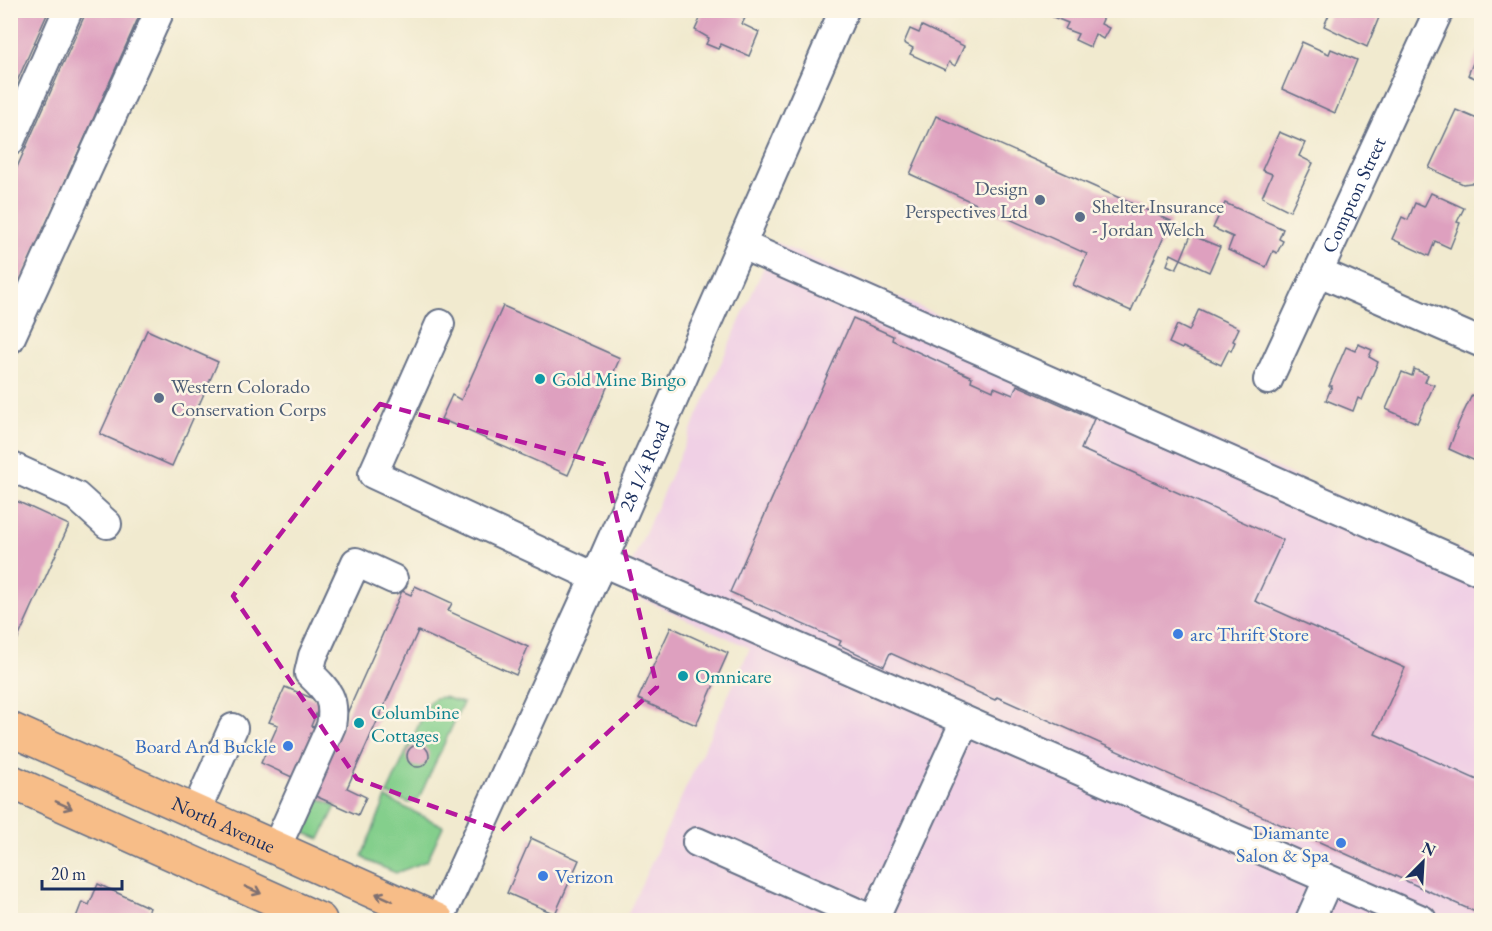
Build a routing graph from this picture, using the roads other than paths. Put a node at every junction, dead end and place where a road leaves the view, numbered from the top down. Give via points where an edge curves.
1 (68, 10) edge
2 (160, 10) edge
3 (844, 10) edge
4 (1439, 10) edge
5 (10, 141) edge
6 (742, 245) junction
7 (1319, 272) junction
8 (440, 324) dead end
9 (10, 339) edge
10 (1482, 343) edge
11 (1268, 380) dead end
12 (10, 466) edge
13 (107, 524) dead end
14 (598, 570) junction
15 (1482, 572) edge
16 (393, 579) dead end
17 (965, 721) junction
18 (233, 728) dead end
19 (10, 729) edge
20 (10, 781) edge
21 (196, 812) junction
22 (697, 842) dead end
23 (276, 848) junction
24 (1328, 880) junction
25 (320, 921) edge
26 (438, 921) edge
27 (873, 921) edge
28 (1310, 921) edge
29 (1422, 921) edge

1 - 5 street
2 - 9 street
3 - 6 street, 28 1/4 Road
4 - 7 street, Compton Street
6 - 14 street, 28 1/4 Road
6 - 15 street
7 - 10 street
7 - 11 street, Compton Street
8 - 14 street via 373,474
12 - 13 street via 76,496
14 - 17 street
14 - 26 street, 28 1/4 Road
16 - 23 street via 356,562 313,656 309,673 330,696 334,710 331,726
17 - 24 street
17 - 27 street
18 - 21 street
19 - 21 main road, North Avenue
20 -> 25 main road
21 - 23 main road, North Avenue
22 - 27 street
26 -> 23 main road, North Avenue
24 - 28 street
24 - 29 street

